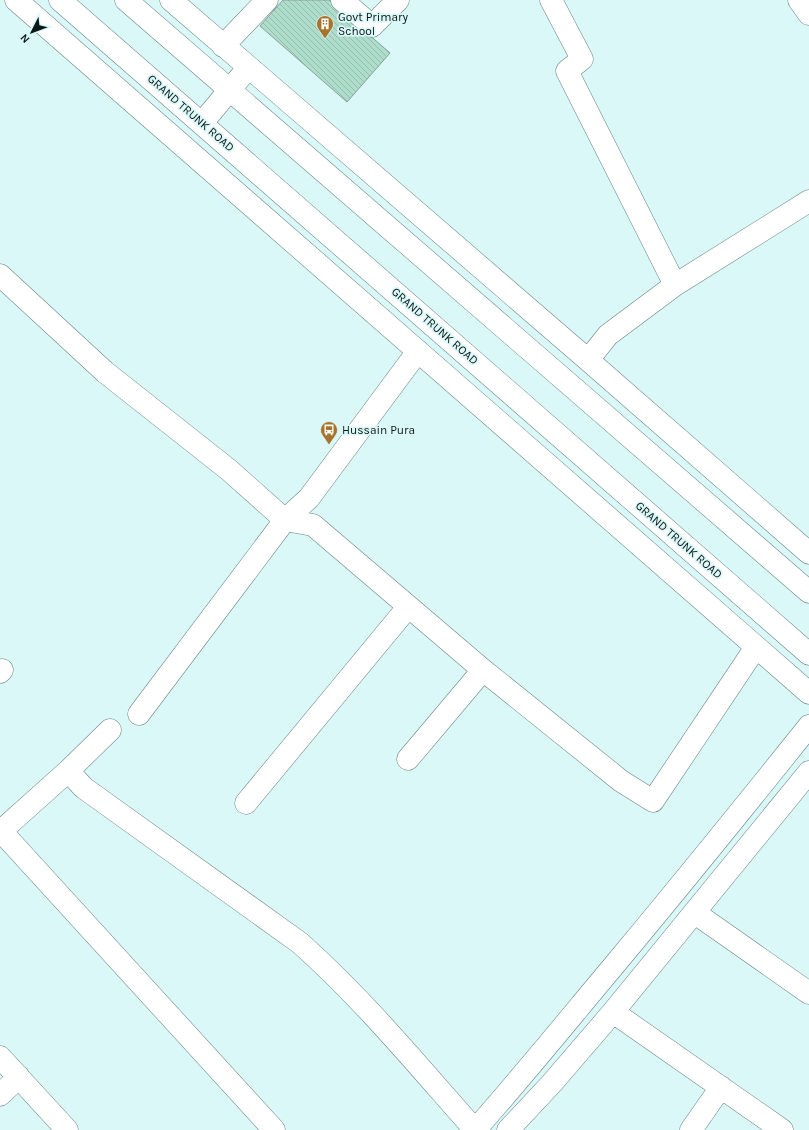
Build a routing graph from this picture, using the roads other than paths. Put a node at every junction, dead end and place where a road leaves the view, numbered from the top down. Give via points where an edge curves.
1 (16, 0) edge
2 (60, 0) edge
3 (126, 0) edge
4 (171, 0) edge
5 (267, 0) edge
6 (342, 0) edge
7 (398, 0) edge
8 (551, 0) edge
9 (799, 0) edge
10 (809, 14) edge
11 (223, 46) junction
12 (248, 68) junction
13 (230, 90) junction
14 (176, 100) junction
15 (202, 123) junction
16 (158, 124) junction
17 (809, 201) edge
18 (0, 275) edge
19 (675, 285) junction
20 (418, 351) junction
21 (588, 360) junction
22 (285, 520) junction
23 (809, 553) edge
24 (809, 592) edge
25 (408, 607) junction
26 (756, 647) junction
27 (809, 654) edge
28 (483, 670) junction
29 (809, 693) edge
30 (139, 714) dead end
31 (809, 726) edge
32 (110, 730) dead end
33 (408, 759) dead end
34 (68, 771) junction
35 (809, 772) edge
36 (246, 803) dead end
37 (0, 831) edge
38 (695, 913) junction
39 (809, 992) edge
40 (613, 1012) junction
41 (0, 1057) edge
42 (19, 1077) junction
43 (721, 1087) junction
44 (0, 1095) edge
45 (67, 1130) edge
46 (274, 1130) edge
47 (475, 1130) edge
48 (508, 1130) edge
49 (691, 1130) edge
50 (782, 1130) edge

1 - 16 main road
2 - 14 main road, GRAND TRUNK ROAD
3 - 13 main road
4 - 11 main road
5 - 11 main road
6 - 7 main road via 372,26
8 - 19 main road via 582,59 567,71
9 - 10 main road
11 - 12 main road
12 - 13 main road
12 - 21 main road
13 - 15 main road
13 - 24 main road
14 - 15 main road, GRAND TRUNK ROAD
14 - 16 main road
15 - 27 main road, GRAND TRUNK ROAD
16 - 20 main road
17 - 19 main road
18 - 22 main road via 105,372 229,470
19 - 21 main road via 608,335
20 - 22 main road via 309,498
20 - 26 main road
21 - 23 main road
22 - 25 main road via 313,526
22 - 30 main road
25 - 28 main road
25 - 36 main road
26 - 28 main road via 653,801 621,781
26 - 29 main road
28 - 33 main road
31 - 47 main road via 609,972
32 - 34 main road
34 - 37 main road
34 - 47 main road via 84,788 306,948 353,993
35 - 38 main road
37 - 46 main road
38 - 39 main road
38 - 40 main road
40 - 43 main road
40 - 48 main road
41 - 42 main road
42 - 44 main road
42 - 45 main road
43 - 49 main road
43 - 50 main road

